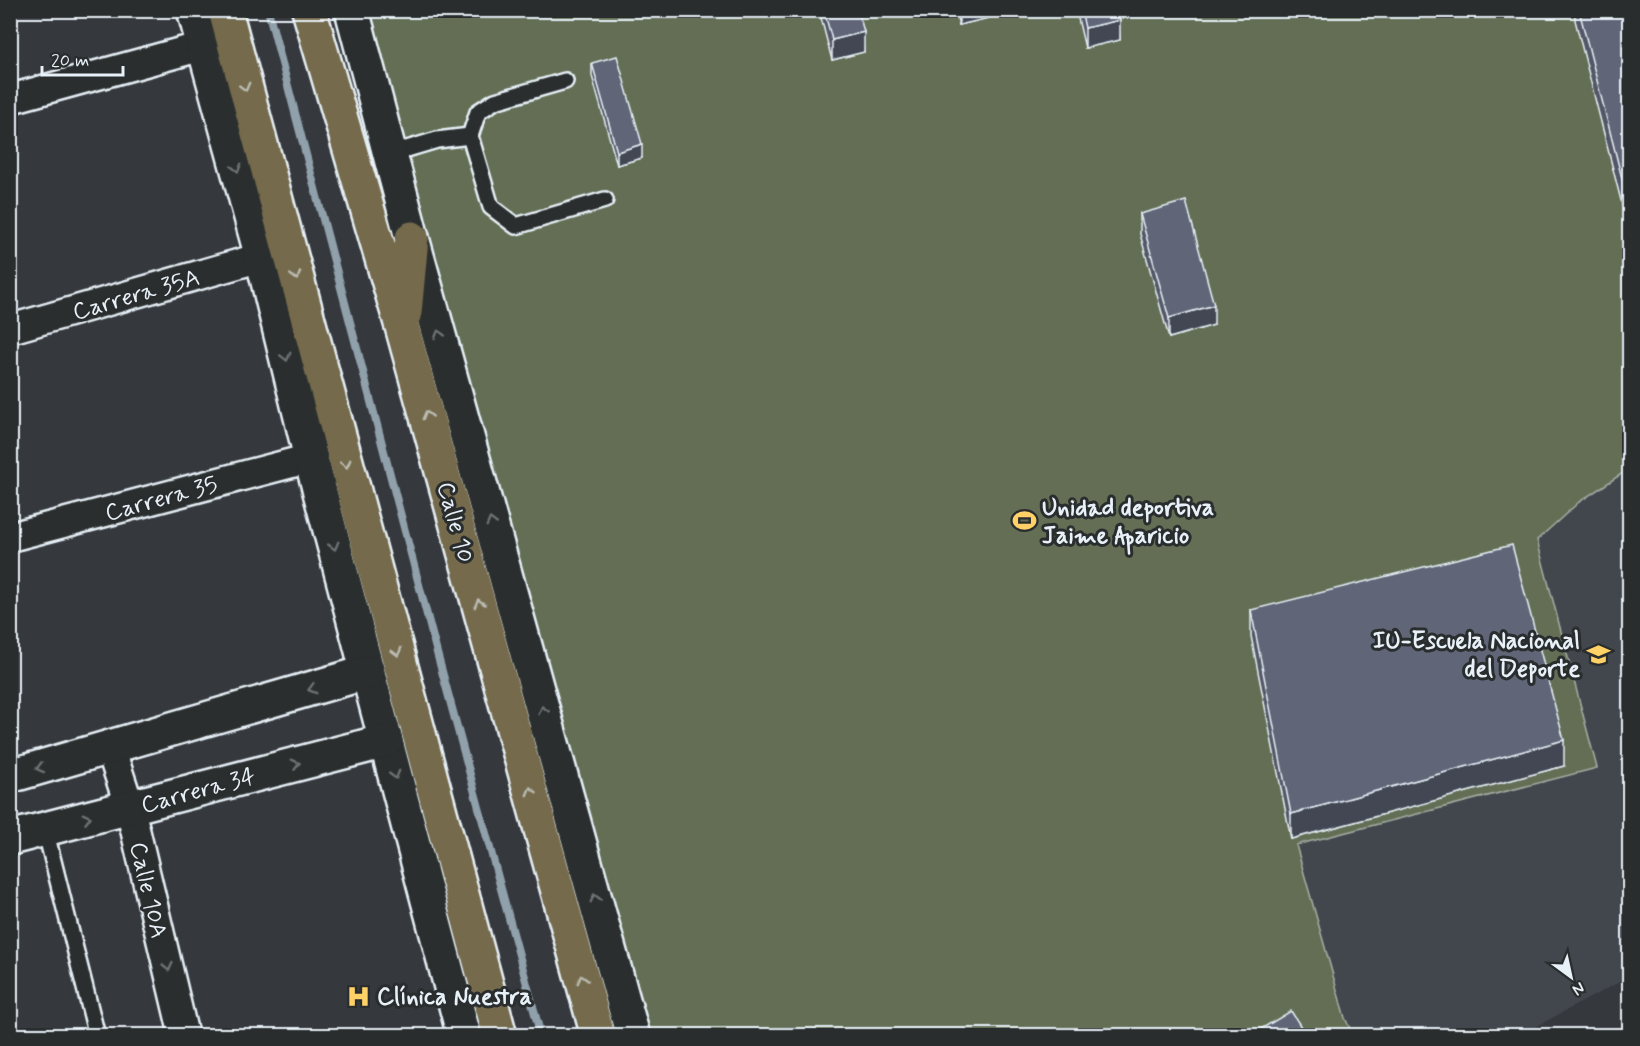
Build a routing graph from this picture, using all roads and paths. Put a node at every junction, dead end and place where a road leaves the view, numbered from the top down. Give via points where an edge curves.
1 (194, 10) edge
2 (225, 10) edge
3 (309, 10) edge
4 (352, 10) edge
5 (203, 46) junction
6 (565, 81) dead end
7 (10, 99) edge
8 (470, 136) junction
9 (390, 154) junction
10 (605, 200) dead end
11 (412, 238) junction
12 (262, 257) junction
13 (10, 329) edge
14 (403, 330) junction
15 (311, 458) junction
16 (10, 537) edge
17 (368, 672) junction
18 (386, 741) junction
19 (110, 747) junction
20 (10, 776) edge
21 (129, 807) junction
22 (45, 830) junction
23 (10, 838) edge
24 (97, 1035) edge
25 (184, 1035) edge
26 (464, 1035) edge
27 (500, 1035) edge
28 (598, 1035) edge
29 (633, 1035) edge

1 - 5 street
2 -> 27 main road
3 - 14 main road, Calle 10
4 - 9 street, Calle 10
5 - 7 street
5 -> 12 street
6 - 8 lane via 495,101 478,112
8 - 9 lane via 437,140
8 - 10 lane via 491,207 516,226
9 - 11 street, Calle 10
11 - 14 main road
29 -> 11 street, Calle 10
12 - 13 street, Carrera 35A
12 -> 15 street
28 -> 14 main road, Calle 10
15 - 16 street, Carrera 35
15 -> 17 street
17 - 18 street
17 -> 19 street
21 -> 18 street, Carrera 34
18 -> 26 street
19 -> 20 street
19 - 21 street, Calle 10A
22 -> 21 street, Carrera 34
21 -> 25 street, Calle 10A
22 - 23 street, Carrera 34
22 - 24 lane

